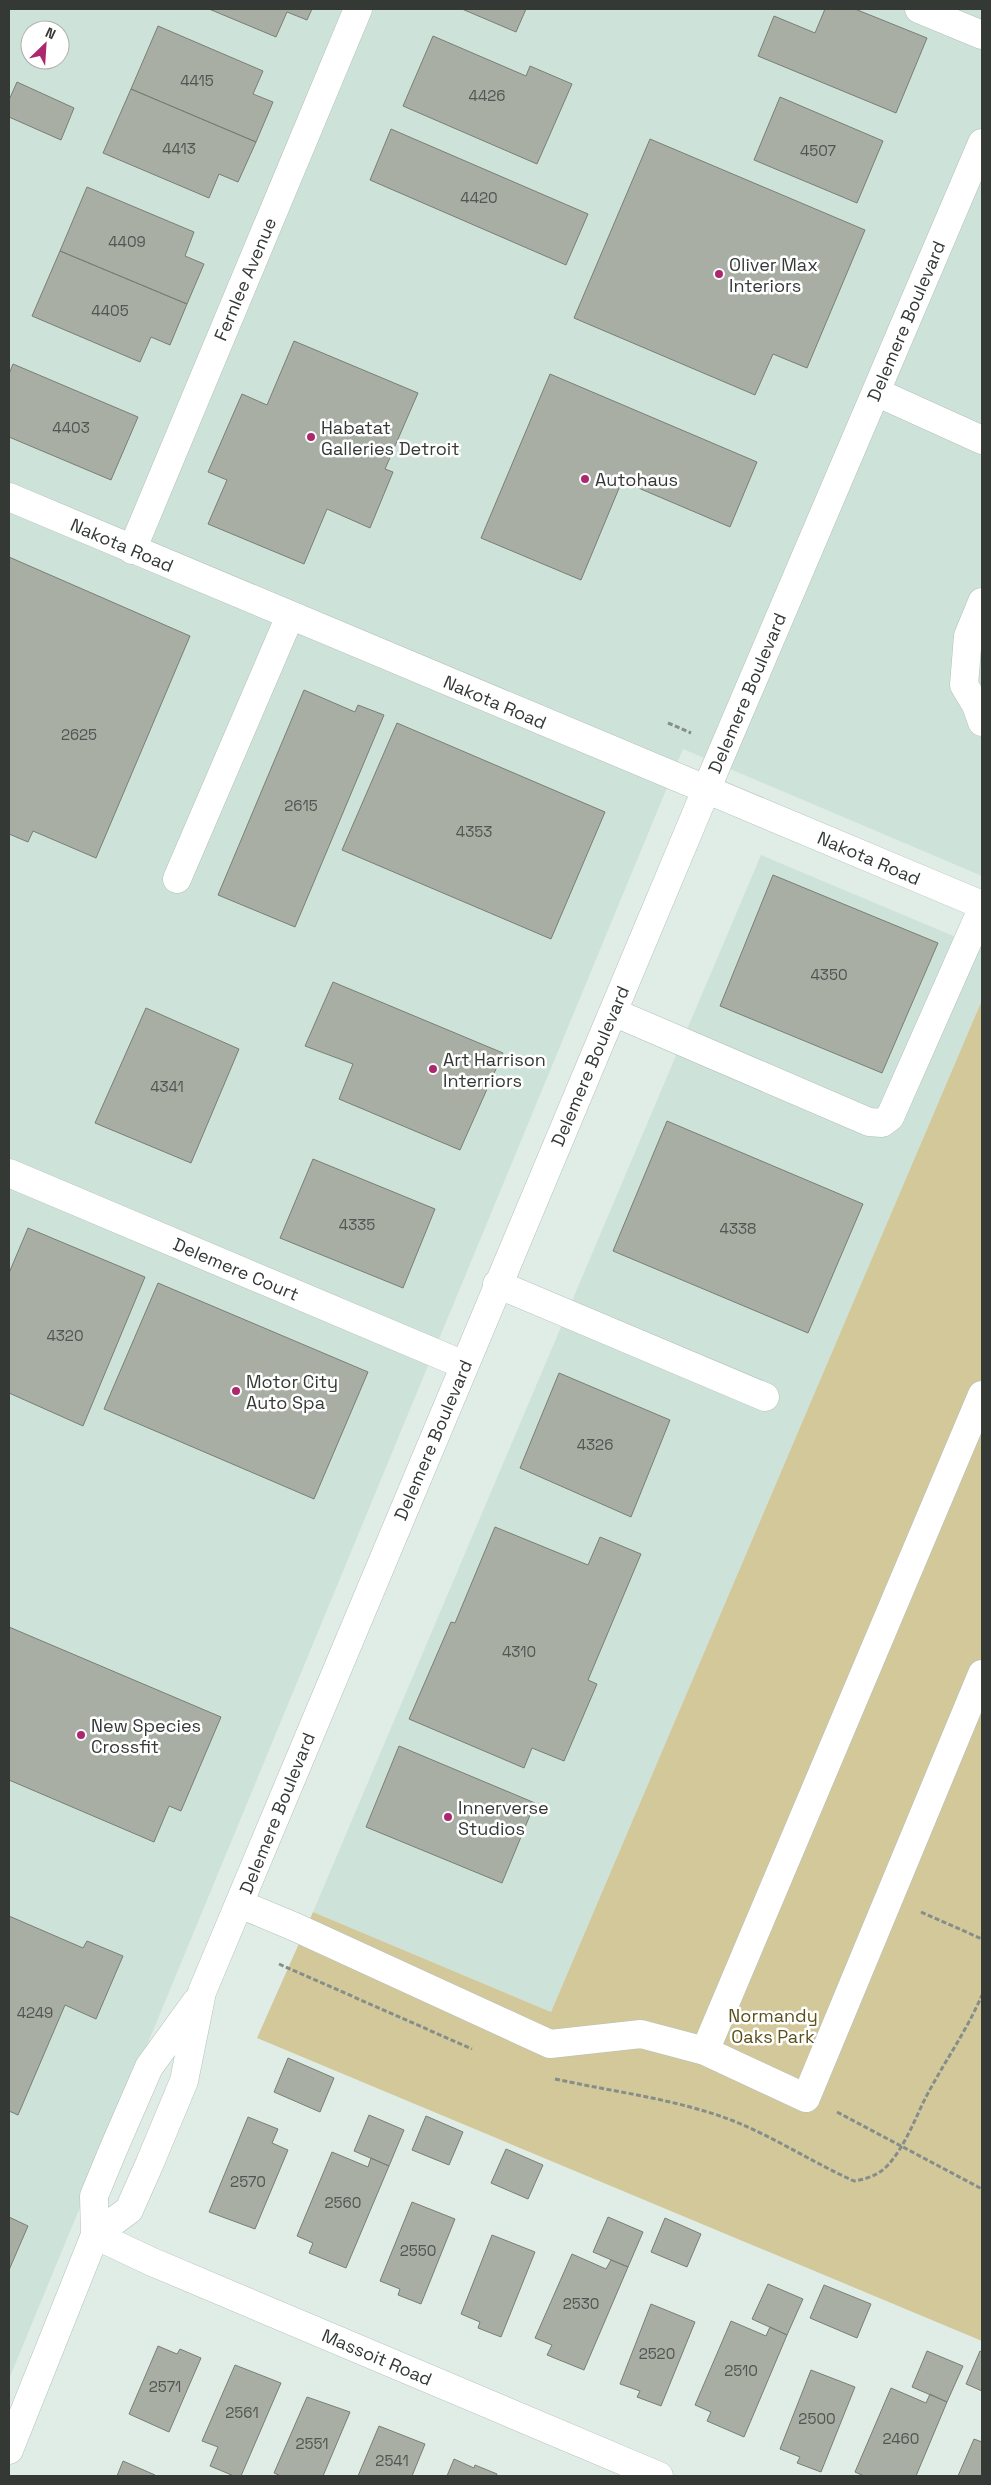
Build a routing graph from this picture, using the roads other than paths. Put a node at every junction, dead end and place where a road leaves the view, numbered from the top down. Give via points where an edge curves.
1 (358, 9) edge
2 (919, 9) edge
3 (982, 35) edge
4 (982, 143) edge
5 (876, 392) junction
6 (982, 440) edge
7 (9, 497) edge
8 (132, 550) junction
9 (982, 602) edge
10 (290, 616) junction
11 (982, 722) edge
12 (706, 790) junction
13 (177, 879) dead end
14 (982, 905) edge
15 (982, 909) edge
16 (613, 1012) junction
17 (9, 1173) edge
18 (498, 1284) junction
19 (464, 1365) junction
20 (982, 1395) edge
21 (764, 1397) dead end
22 (982, 1674) edge
23 (240, 1904) junction
24 (202, 1992) junction
25 (705, 2051) junction
26 (95, 2235) junction
27 (9, 2450) edge
28 (659, 2476) edge

1 - 8 street, Fernlee Avenue
2 - 3 street
4 - 5 street, Delemere Boulevard
5 - 6 street
5 - 12 street, Delemere Boulevard
7 - 8 street, Nakota Road
8 - 10 street, Nakota Road
9 - 11 street via 968,636 964,685
10 - 12 street, Nakota Road
10 - 13 street
12 - 14 street, Nakota Road
12 - 16 street, Delemere Boulevard
15 - 16 street via 890,1117 882,1123 869,1122
16 - 18 street, Delemere Boulevard
17 - 19 street, Delemere Court
18 - 19 street, Delemere Boulevard
18 - 21 street
19 - 23 street, Delemere Boulevard
20 - 25 street
22 - 25 street via 806,2098
23 - 24 street, Delemere Boulevard
23 - 25 street via 550,2044 641,2034
24 - 26 street, Delemere Boulevard via 149,2067 94,2196
24 - 26 street, Delemere Boulevard via 184,2081 137,2192 129,2210
26 - 27 street, Delemere Boulevard
26 - 28 street, Massoit Road

